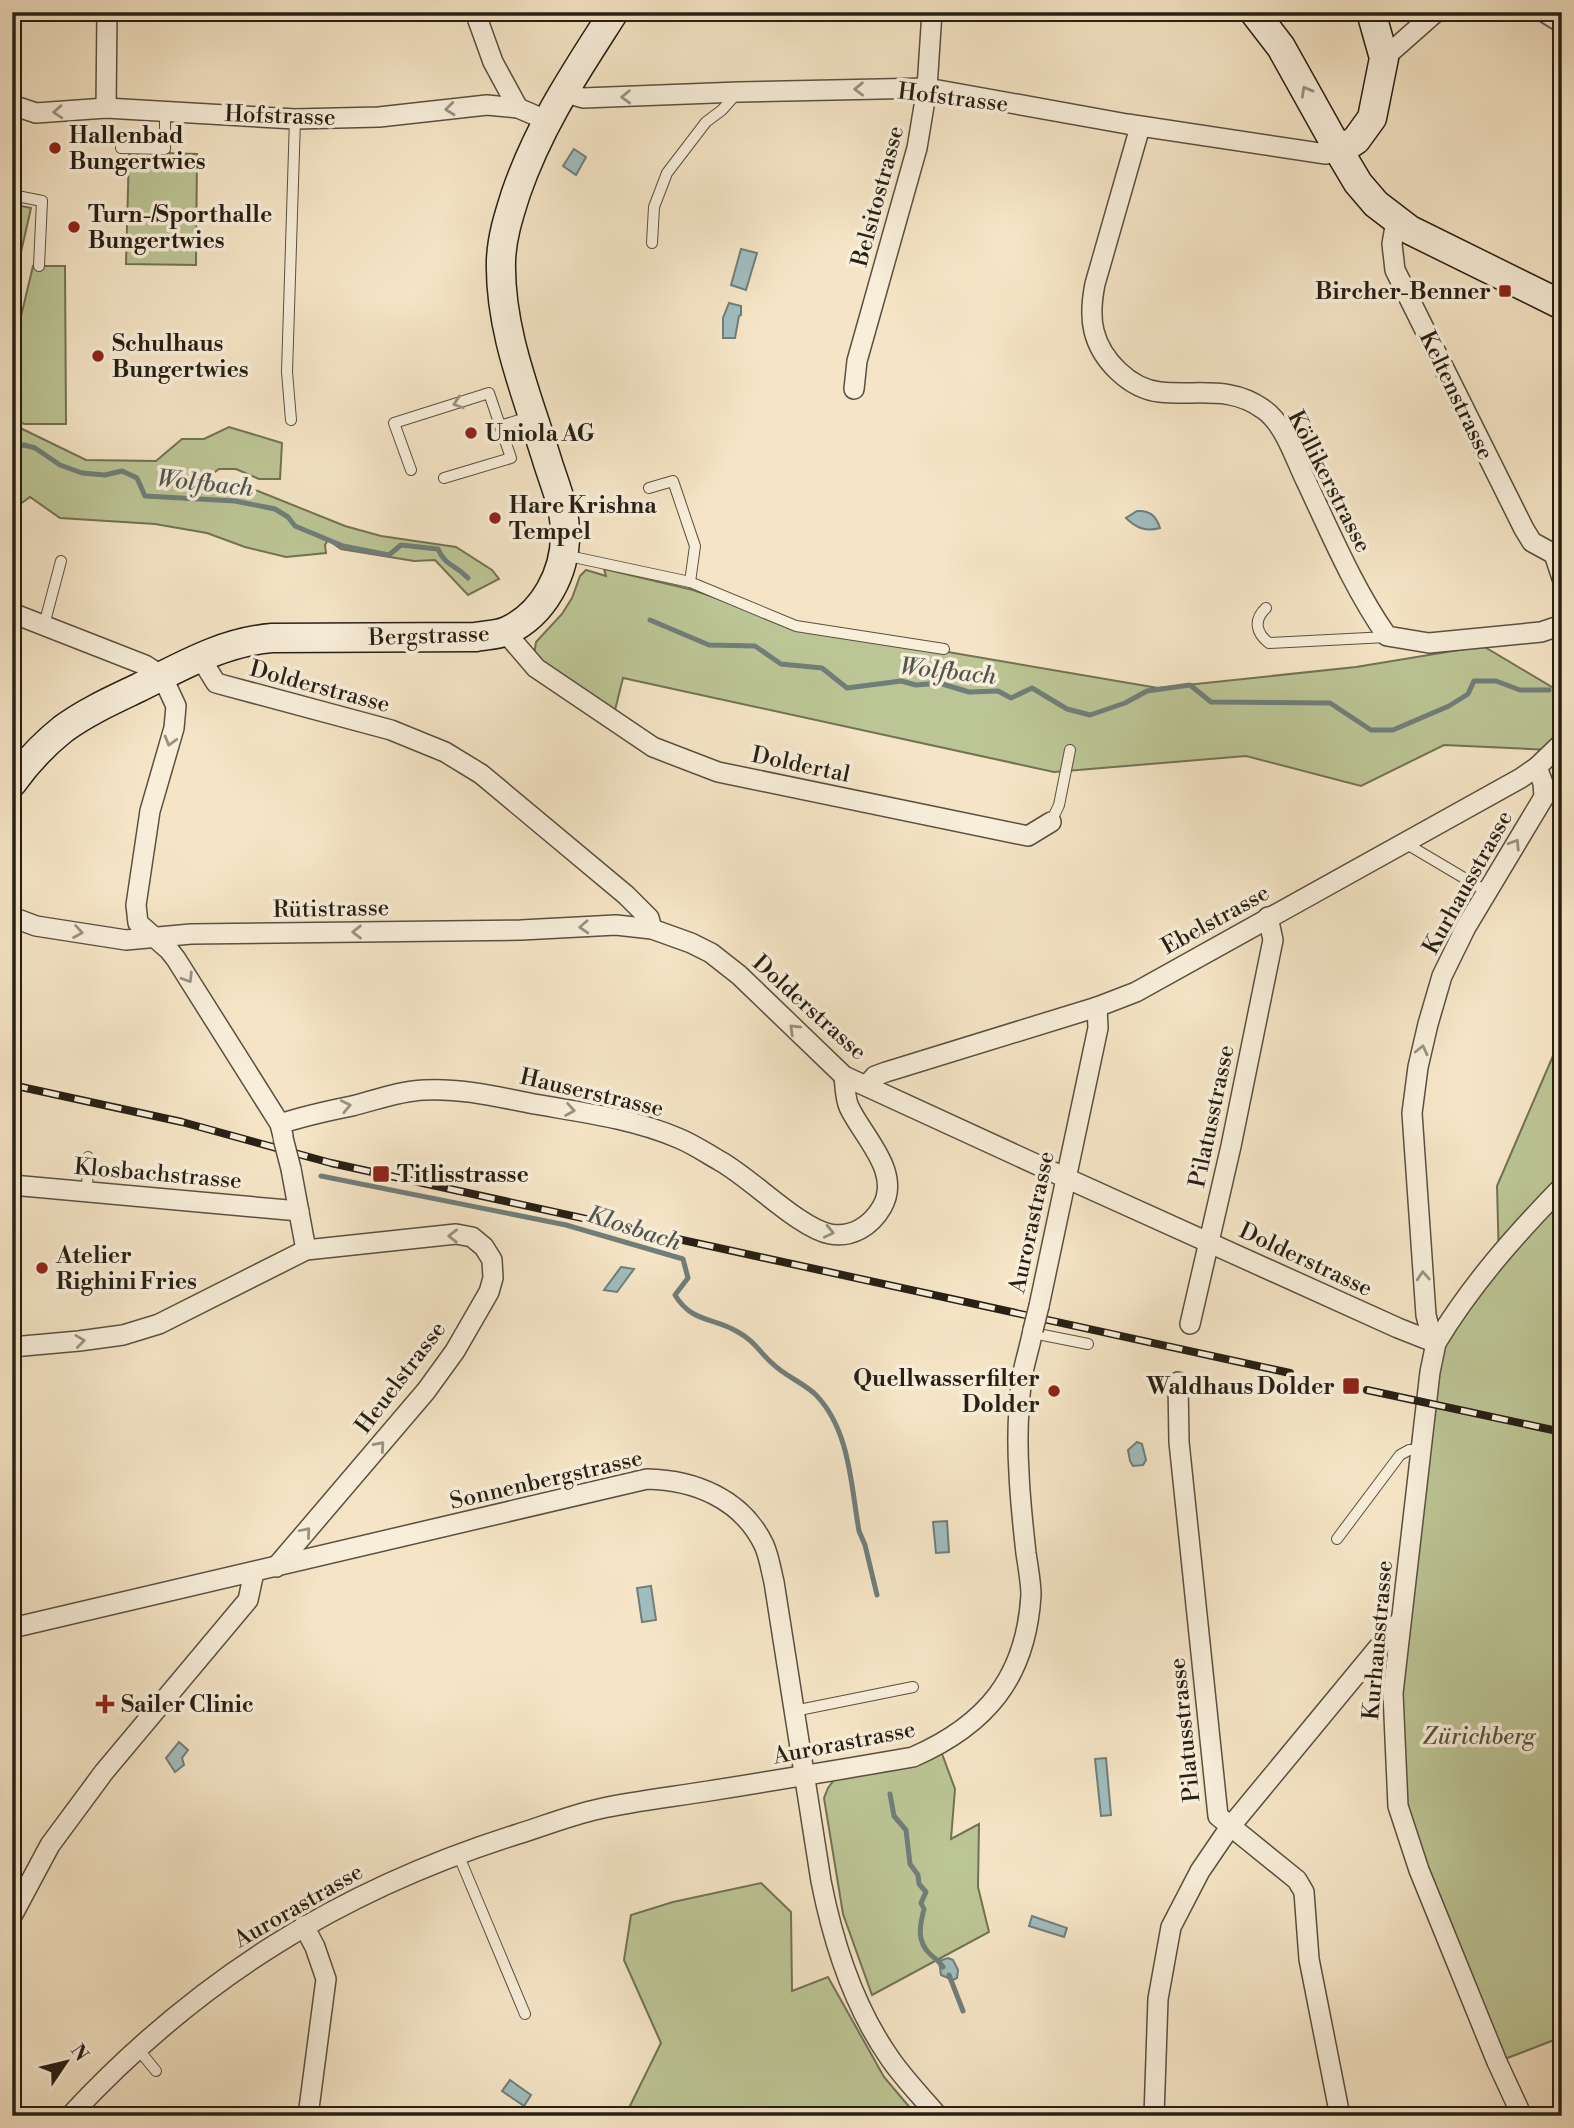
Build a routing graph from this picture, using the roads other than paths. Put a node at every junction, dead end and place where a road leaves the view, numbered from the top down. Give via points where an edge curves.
1 (107, 12) edge
2 (475, 12) edge
3 (614, 12) edge
4 (932, 12) edge
5 (1254, 12) edge
6 (1371, 12) edge
7 (1436, 12) edge
8 (1544, 12) edge
9 (1562, 23) edge
10 (1384, 58) junction
11 (928, 89) junction
12 (563, 92) junction
13 (739, 92) junction
14 (12, 105) edge
15 (106, 108) junction
16 (518, 108) junction
17 (165, 110) junction
18 (295, 119) junction
19 (547, 120) junction
20 (1140, 127) junction
21 (121, 148) dead end
22 (1339, 151) junction
23 (12, 195) edge
24 (1386, 212) junction
25 (652, 243) dead end
26 (40, 266) dead end
27 (1562, 305) edge
28 (854, 389) dead end
29 (533, 415) junction
30 (291, 420) dead end
31 (500, 426) junction
32 (411, 470) dead end
33 (444, 478) dead end
34 (649, 488) dead end
35 (1558, 549) edge
36 (563, 554) junction
37 (61, 561) dead end
38 (1562, 578) edge
39 (690, 582) junction
40 (1266, 608) dead end
41 (12, 613) edge
42 (44, 625) junction
43 (1562, 625) edge
44 (505, 632) junction
45 (1387, 636) junction
46 (944, 649) dead end
47 (200, 657) junction
48 (162, 676) junction
49 (1562, 743) edge
50 (1070, 750) dead end
51 (1537, 767) junction
52 (12, 783) edge
53 (1051, 822) joint
54 (1404, 843) junction
55 (1486, 891) junction
56 (12, 917) edge
57 (1268, 917) junction
58 (652, 929) junction
59 (157, 938) junction
60 (1097, 1007) junction
61 (844, 1076) junction
62 (867, 1085) junction
63 (282, 1131) junction
64 (88, 1157) dead end
65 (1066, 1178) junction
66 (12, 1185) edge
67 (1562, 1186) edge
68 (87, 1191) junction
69 (299, 1211) junction
70 (1209, 1242) junction
71 (306, 1250) junction
72 (1426, 1315) junction
73 (1190, 1324) dead end
74 (1033, 1331) junction
75 (1408, 1332) junction
76 (1436, 1343) junction
77 (1088, 1344) dead end
78 (12, 1347) edge
79 (1178, 1382) dead end
80 (1422, 1450) junction
81 (1337, 1539) dead end
82 (276, 1567) junction
83 (254, 1572) junction
84 (1401, 1620) junction
85 (12, 1628) edge
86 (913, 1687) dead end
87 (794, 1711) junction
88 (804, 1776) junction
89 (1230, 1827) junction
90 (457, 1853) junction
91 (12, 1916) edge
92 (304, 1926) junction
93 (525, 2014) dead end
94 (138, 2049) junction
95 (156, 2071) dead end
96 (80, 2112) edge
97 (308, 2116) edge
98 (938, 2116) edge
99 (1154, 2116) edge
100 (1340, 2116) edge
101 (1522, 2116) edge

1 - 15 street
2 - 16 street via 493,62
3 - 12 main road, Bergstrasse
4 - 11 street, Belsitostrasse
22 -> 5 main road via 1281,47
6 - 10 main road
7 - 10 street
8 - 9 street
10 - 22 main road via 1372,118 1356,140
11 -> 13 street, Hofstrasse
11 - 20 street, Hofstrasse
11 - 28 street, Belsitostrasse via 917,148 857,361
13 -> 12 street, Hofstrasse via 583,98
12 - 19 main road, Bergstrasse
13 - 25 lane via 706,122 667,173 654,207
15 -> 14 street, Hofstrasse via 36,113
15 - 17 street, Hofstrasse
16 -> 18 street, Hofstrasse via 487,105 379,117
16 - 19 street, Hofstrasse
17 - 18 street, Hofstrasse
17 - 21 lane via 166,149
18 - 30 lane via 287,372
19 - 29 main road, Bergstrasse via 506,224 501,260 504,311
20 - 22 street, Hofstrasse via 1326,154
20 - 45 street, Köllikerstrasse via 1091,307 1102,352 1134,383 1158,392 1229,393 1264,409 1287,442 1367,607
22 - 24 main road via 1358,183
23 - 26 lane via 42,201
24 - 27 main road via 1426,239
24 - 35 street, Keltenstrasse via 1395,270 1524,529 1532,542
29 - 31 lane
29 - 36 main road, Bergstrasse via 562,508
31 -> 32 lane via 489,393 394,423
31 - 33 lane via 511,458
34 - 39 lane via 673,481 695,546
35 - 38 street
36 - 39 lane
36 - 44 main road, Bergstrasse via 550,592 526,620
37 - 42 lane
39 - 46 lane via 796,626
40 - 45 lane via 1256,622 1269,643
41 - 42 street
42 - 48 street
43 - 45 street via 1541,632 1429,643
44 - 47 main road, Bergstrasse via 476,637 272,638 248,640
44 - 53 street, Doldertal via 536,668 601,714 653,747 718,772 1028,836
47 - 48 main road, Bergstrasse
47 - 58 street, Dolderstrasse via 216,683 391,730 445,752 481,774 626,895 649,918
48 - 52 main road, Bergstrasse via 65,727 32,755
48 -> 59 street via 176,706 174,728 150,811 135,910 138,923
49 - 51 street, Ebelstrasse
50 - 53 lane, Doldertal
51 - 54 street, Ebelstrasse
55 -> 51 street, Kurhausstrasse via 1544,797
54 - 55 lane
54 - 57 street, Ebelstrasse
72 -> 55 street, Kurhausstrasse via 1412,1113 1418,1067 1442,976
56 -> 59 street, Rütistrasse via 36,926 127,940
57 - 60 street, Ebelstrasse via 1136,992
57 - 70 street, Pilatusstrasse via 1273,940
58 -> 59 street, Rütistrasse via 615,925
61 -> 58 street, Dolderstrasse via 711,953
59 -> 63 street via 176,959
60 - 62 street, Ebelstrasse via 886,1072
60 - 65 street, Aurorastrasse via 1098,1028
61 - 62 street, Dolderstrasse
63 -> 61 street, Hauserstrasse via 324,1111 386,1096 422,1090 487,1094 623,1120 679,1138 731,1167 810,1226 828,1234 847,1235 873,1219 888,1192 881,1161 848,1104
62 - 65 street, Dolderstrasse
63 - 69 street, bridge
64 - 68 lane
65 - 70 street, Dolderstrasse
65 - 74 street, Aurorastrasse, bridge
66 - 68 street, Klosbachstrasse
67 - 76 street via 1510,1240
68 - 69 street, Klosbachstrasse
69 - 71 street
70 - 73 street, Pilatusstrasse
70 - 75 street, Dolderstrasse
78 -> 71 street via 123,1335 159,1324
82 -> 71 street, Heuelstrasse via 426,1391 455,1351 493,1278 492,1260 484,1247 472,1237 456,1234
72 - 75 street
72 - 76 street, Kurhausstrasse
74 - 77 lane
74 - 88 street, Aurorastrasse via 1022,1377 1019,1437 1031,1593 1025,1640 1005,1687 976,1720 913,1757
75 - 76 street, Dolderstrasse
76 - 80 street, Kurhausstrasse
79 - 89 street, Pilatusstrasse via 1179,1442 1215,1798 1218,1816
80 - 81 lane via 1400,1455
80 - 84 street, Kurhausstrasse
82 - 83 street, Sonnenbergstrasse
82 - 87 street, Sonnenbergstrasse via 647,1479 697,1486 723,1497 745,1517 764,1545
83 - 85 street, Sonnenbergstrasse
83 - 91 street via 248,1600 104,1772 50,1845
84 - 89 street
84 - 101 street, Kurhausstrasse via 1392,1693 1398,1806 1419,1870
86 - 87 lane
87 - 88 street, Sonnenbergstrasse
88 - 90 street, Aurorastrasse via 597,1809
88 - 98 street, Sonnenbergstrasse via 831,1929 858,2002 889,2058
89 - 99 street via 1171,1927 1158,1999
89 - 100 street, Pilatusstrasse via 1297,1880 1304,1892 1309,1959
90 - 92 street, Aurorastrasse via 382,1884
90 - 93 lane
92 - 94 street, Aurorastrasse via 226,1976
92 - 97 street via 326,1979
94 - 95 lane
94 - 96 street, Aurorastrasse

